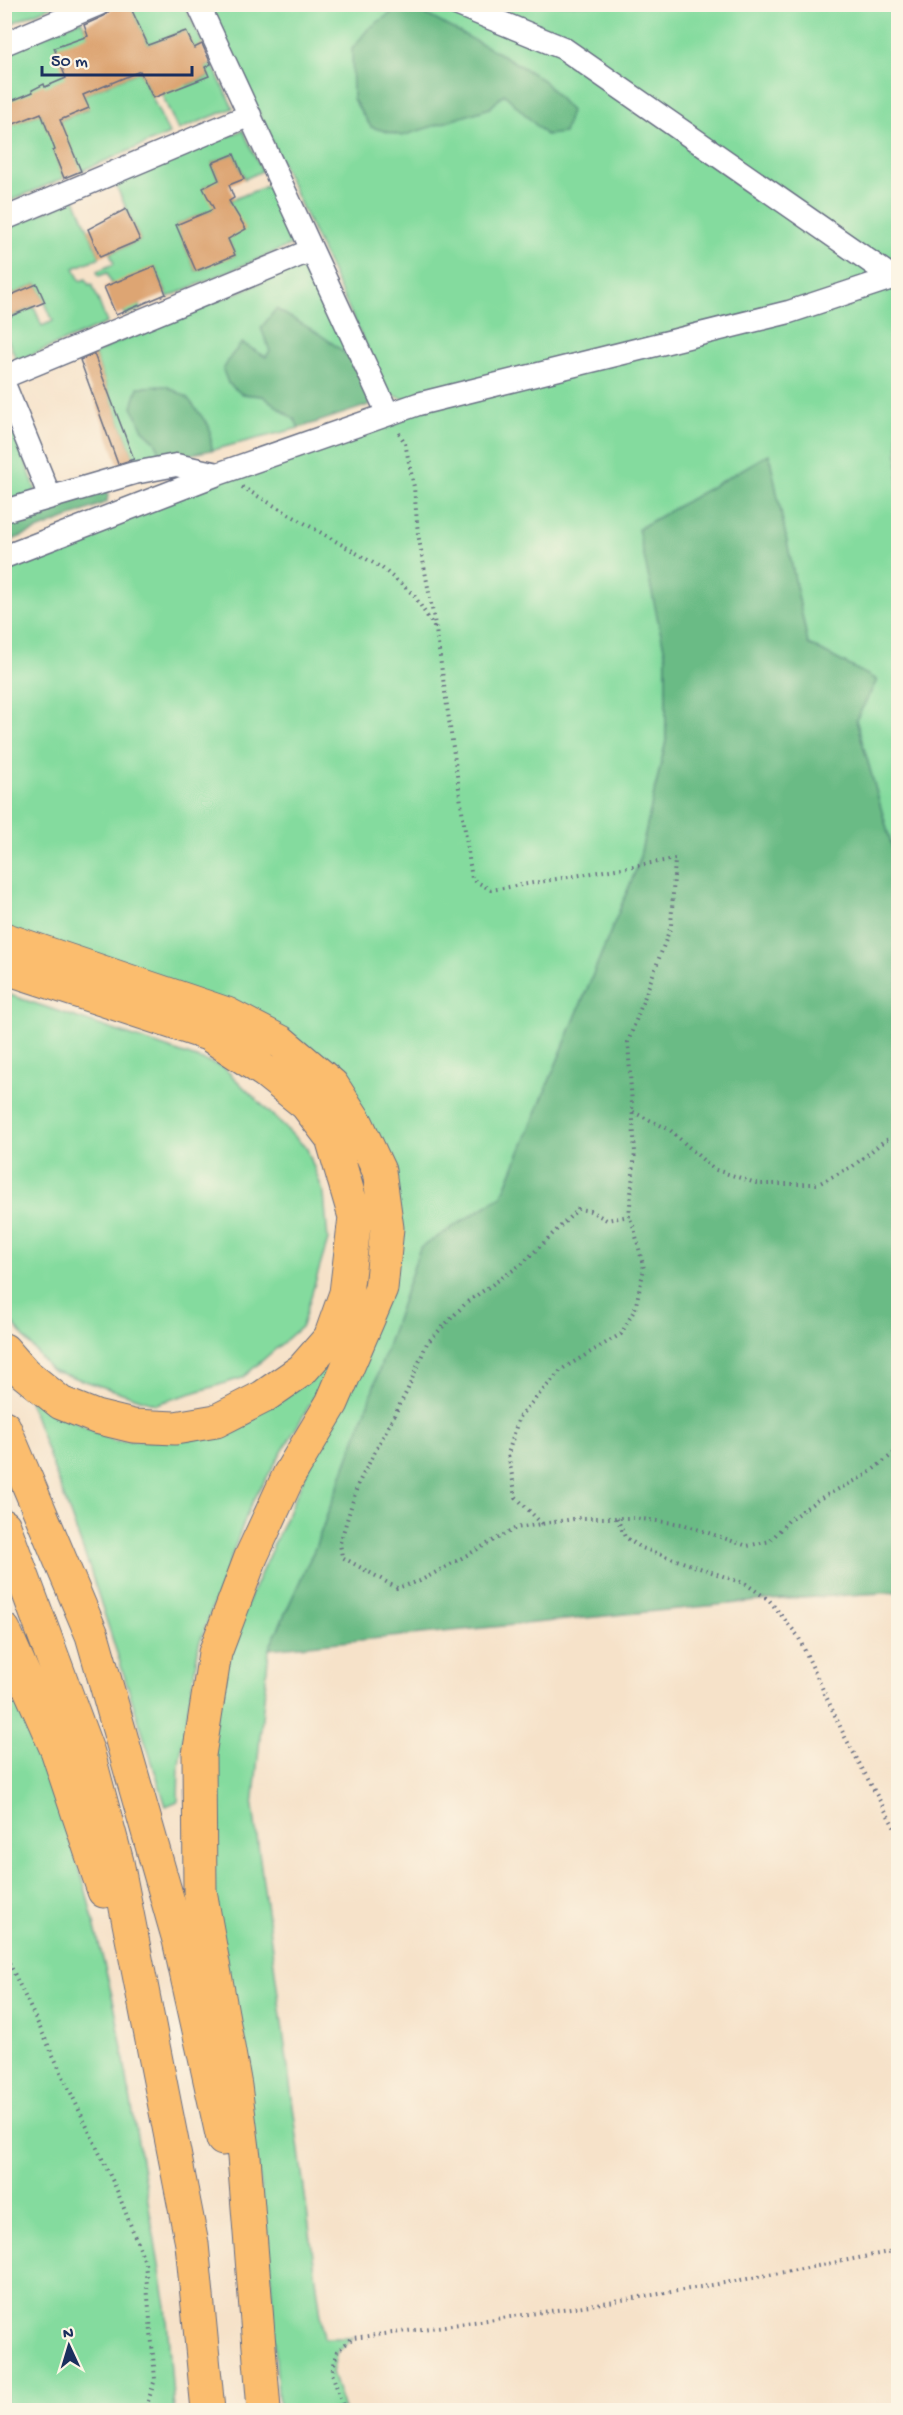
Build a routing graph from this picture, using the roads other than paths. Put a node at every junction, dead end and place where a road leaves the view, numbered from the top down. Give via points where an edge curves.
1 (99, 4) edge
2 (198, 4) edge
3 (456, 4) edge
4 (4, 44) edge
5 (250, 116) junction
6 (4, 219) edge
7 (312, 250) junction
8 (897, 278) edge
9 (4, 377) edge
10 (4, 384) edge
11 (388, 414) junction
12 (218, 474) junction
13 (50, 497) junction
14 (4, 511) edge
15 (4, 557) edge
16 (4, 939) edge
17 (4, 967) edge
18 (4, 1350) edge
19 (4, 1427) edge
20 (4, 1526) edge
21 (4, 1630) edge
22 (154, 2041) junction
23 (251, 2267) junction
24 (208, 2410) edge
25 (264, 2410) edge

1 - 4 street
2 - 5 street
3 - 8 street via 563,48
5 - 6 street
5 - 7 street
7 - 9 street
7 - 11 street
8 - 11 street via 789,312
10 - 13 street
11 - 12 street
12 - 13 street via 176,465
12 - 15 street
13 - 14 street
16 - 23 highway via 228,1014 281,1042 332,1085 357,1124 379,1171 387,1228 381,1289 332,1403 289,1475 251,1557 215,1653 199,1755 200,1891 236,2086
17 - 18 highway via 208,1034 266,1072 306,1104 332,1138 354,1217 346,1293 330,1338 302,1370 263,1397 216,1421 174,1428 133,1426 96,1417 62,1402 24,1373
19 - 23 highway via 92,1635 179,1940
20 - 22 highway via 88,1753 117,1862
21 - 22 highway via 57,1750
22 - 24 highway via 192,2244
23 - 25 highway

